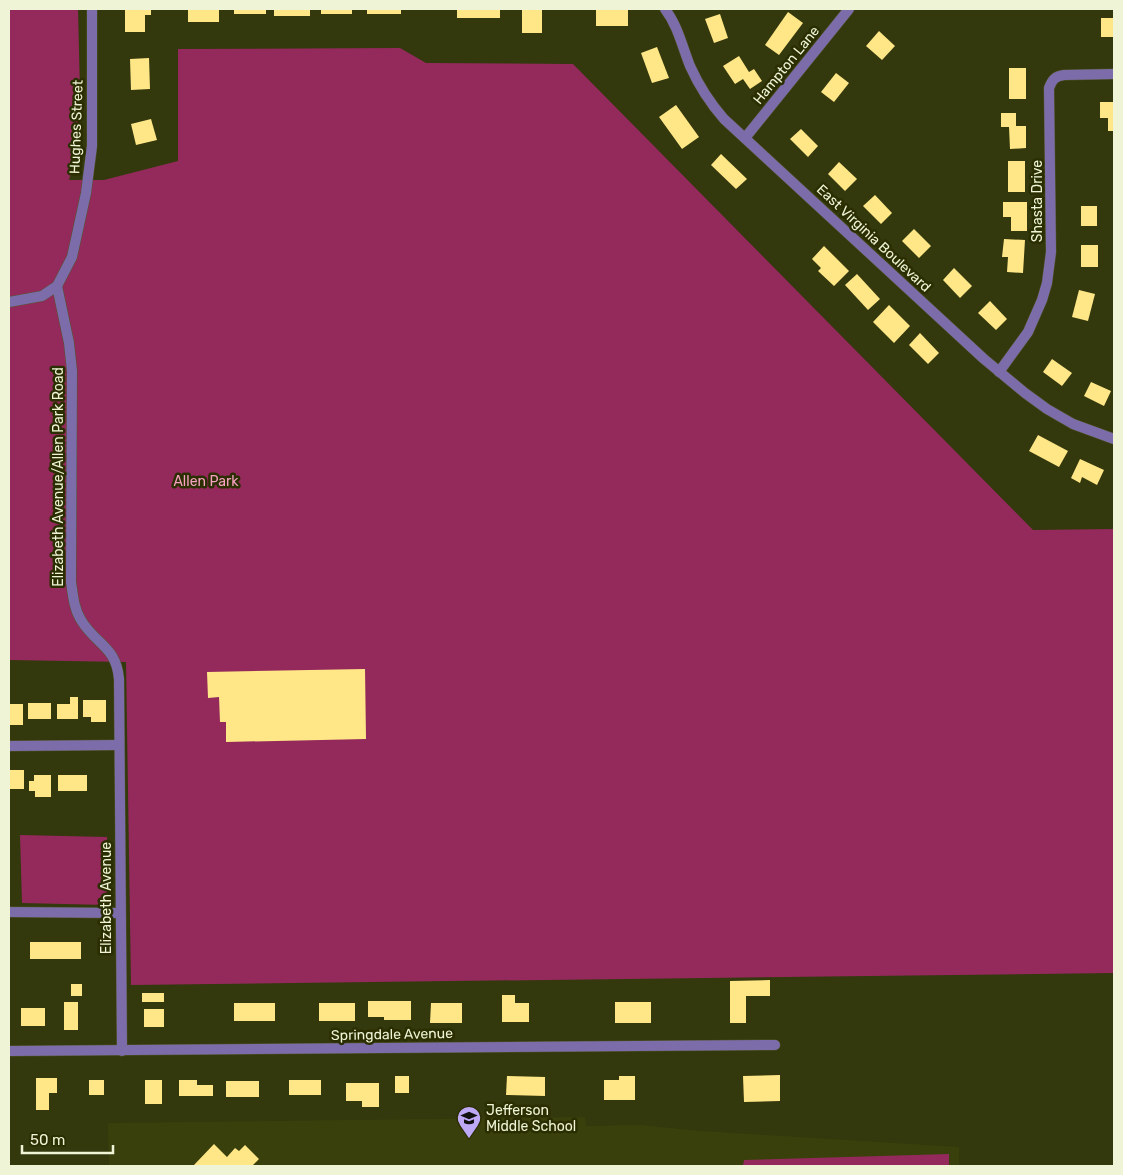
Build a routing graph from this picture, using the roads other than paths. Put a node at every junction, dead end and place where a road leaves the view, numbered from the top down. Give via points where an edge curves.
1 (92, 9) edge
2 (665, 9) edge
3 (849, 9) edge
4 (1114, 74) edge
5 (745, 138) junction
6 (56, 286) junction
7 (9, 302) edge
8 (999, 372) junction
9 (1114, 440) edge
10 (119, 745) junction
11 (9, 746) edge
12 (9, 912) edge
13 (120, 913) junction
14 (775, 1045) dead end
15 (9, 1051) edge
16 (122, 1051) junction

1 - 6 street, Hughes Street via 92,146 86,193 72,257
2 - 5 street, East Virginia Boulevard via 672,18 700,87 724,119
3 - 5 street, Hampton Lane
4 - 8 street, Shasta Drive via 1064,75 1051,82 1051,252 1047,283 1028,332
5 - 8 street, East Virginia Boulevard
6 - 7 street via 42,296
6 - 10 street, Elizabeth Avenue/Allen Park Road via 72,371 71,582 82,622 114,657 118,666
8 - 9 street, East Virginia Boulevard via 1073,424
10 - 11 street
10 - 13 street, Elizabeth Avenue
12 - 13 street
13 - 16 street, Elizabeth Avenue
14 - 16 street, Springdale Avenue
15 - 16 street, Springdale Avenue

